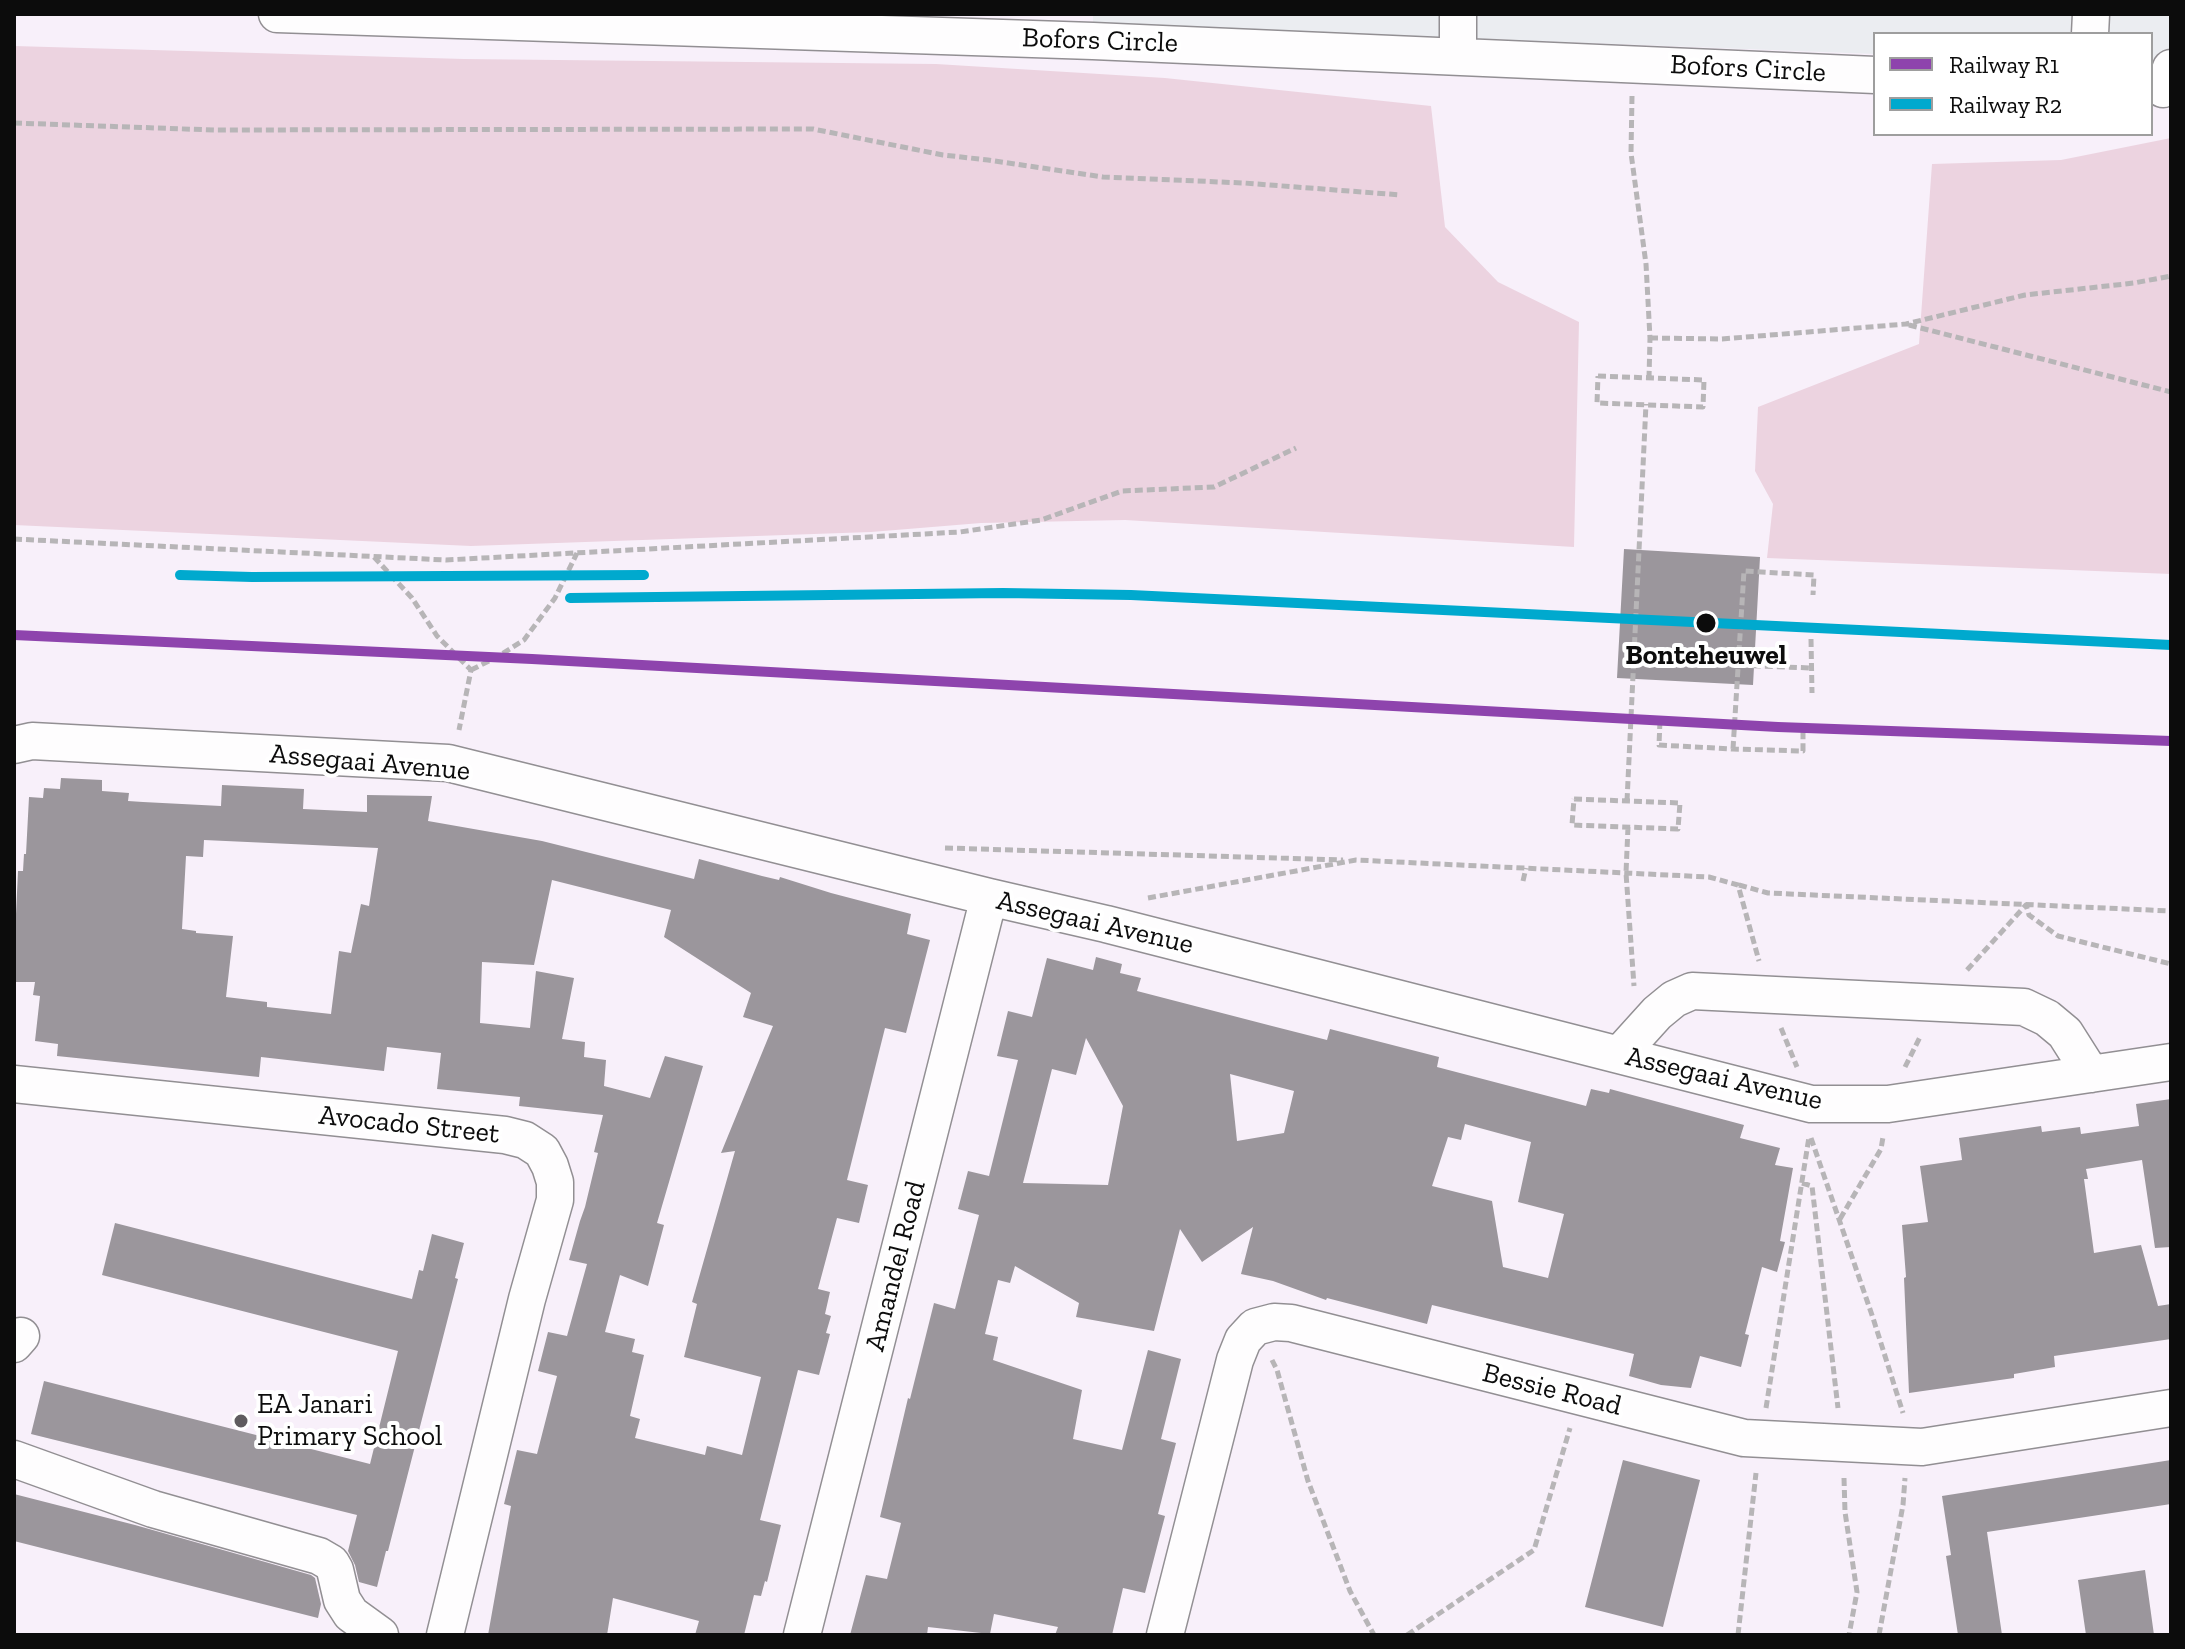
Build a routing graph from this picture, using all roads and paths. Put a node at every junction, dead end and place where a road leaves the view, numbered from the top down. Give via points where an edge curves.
1 (277, 14) edge
2 (1458, 14) edge
3 (1458, 56) junction
4 (1873, 75) edge
5 (1633, 93) dead end
6 (14, 123) edge
7 (1401, 195) dead end
8 (2171, 276) edge
9 (1906, 324) junction
10 (1650, 338) junction
11 (1649, 378) junction
12 (2171, 392) edge
13 (1646, 404) junction
14 (1296, 448) dead end
15 (14, 539) edge
16 (577, 553) junction
17 (374, 556) junction
18 (1813, 595) dead end
19 (1811, 639) dead end
20 (1633, 661) junction
21 (1738, 666) junction
22 (1811, 668) junction
23 (471, 670) junction
24 (1812, 693) dead end
25 (1660, 721) dead end
26 (1803, 728) dead end
27 (459, 730) dead end
28 (14, 745) edge
29 (1733, 749) junction
30 (1627, 801) junction
31 (1628, 827) junction
32 (1526, 868) junction
33 (1626, 873) junction
34 (1523, 881) dead end
35 (1738, 885) dead end
36 (989, 897) junction
37 (2026, 905) junction
38 (2171, 911) edge
39 (1106, 924) junction
40 (2171, 964) edge
41 (1936, 1003) junction
42 (1657, 1013) junction
43 (1619, 1055) junction
44 (2171, 1062) edge
45 (2091, 1074) junction
46 (14, 1084) edge
47 (1888, 1104) junction
48 (1840, 1220) junction
49 (1255, 1327) junction
50 (1579, 1397) junction
51 (2171, 1408) edge
52 (1761, 1440) junction
53 (1908, 1447) junction
54 (14, 1459) edge
55 (380, 1635) edge
56 (445, 1635) edge
57 (802, 1635) edge
58 (1165, 1635) edge
59 (1374, 1635) edge
60 (1407, 1635) edge
61 (1738, 1635) edge
62 (1879, 1635) edge

1 - 3 street, Bofors Circle
2 - 3 street
3 - 4 street, Bofors Circle
5 - 10 path via 1631,153
6 - 7 path via 214,130 813,129 943,155 1103,177
8 - 9 path via 2025,295
9 - 10 path via 1722,339
9 - 12 path
10 - 11 path
11 - 13 path via 1598,376 1597,403
11 - 13 path via 1704,380 1703,407
13 - 20 path
14 - 16 path via 1214,487 1122,491 1041,520 960,532
15 - 17 path
16 - 17 path via 446,560
16 - 23 path via 555,598 524,640
17 - 23 path
18 - 21 path via 1814,575 1744,571
19 - 22 path
20 - 21 path
20 - 30 path
21 - 22 path
21 - 29 path
22 - 24 path
23 - 27 path
25 - 29 path via 1659,745
26 - 29 path via 1803,751
28 - 36 street, Assegaai Avenue via 32,741 448,763
30 - 31 path via 1680,803 1678,829
30 - 31 path via 1574,799 1572,825
31 - 33 path
32 - 33 path
32 - 34 path
32 - 39 path via 1356,860 1109,905
33 - 42 path via 1635,991
35 - 37 path via 1768,893
36 - 39 street, Assegaai Avenue
36 - 57 street, Amandel Road
37 - 38 path
37 - 40 path via 2029,915 2058,936
37 - 41 path
39 - 43 street, Assegaai Avenue
41 - 42 street via 1692,991
41 - 45 street via 2024,1007 2065,1033
41 - 47 path
42 - 43 street
43 - 47 street, Assegaai Avenue via 1811,1104
44 - 45 street, Assegaai Avenue
45 - 47 street, Assegaai Avenue
46 - 56 street, Avocado Street via 505,1135 542,1151 555,1182 555,1200
47 - 48 path via 1881,1149
48 - 52 path via 1809,1132
48 - 53 path via 1901,1406
49 - 50 street, Bessie Road via 1291,1323
49 - 58 street via 1235,1360
49 - 59 path via 1277,1370 1308,1481 1350,1591
50 - 52 street, Bessie Road
50 - 60 path via 1534,1550
51 - 53 street, Bessie Road
52 - 53 street, Bessie Road
52 - 61 path
53 - 62 path
54 - 55 street via 153,1509 319,1556 335,1570 351,1614

